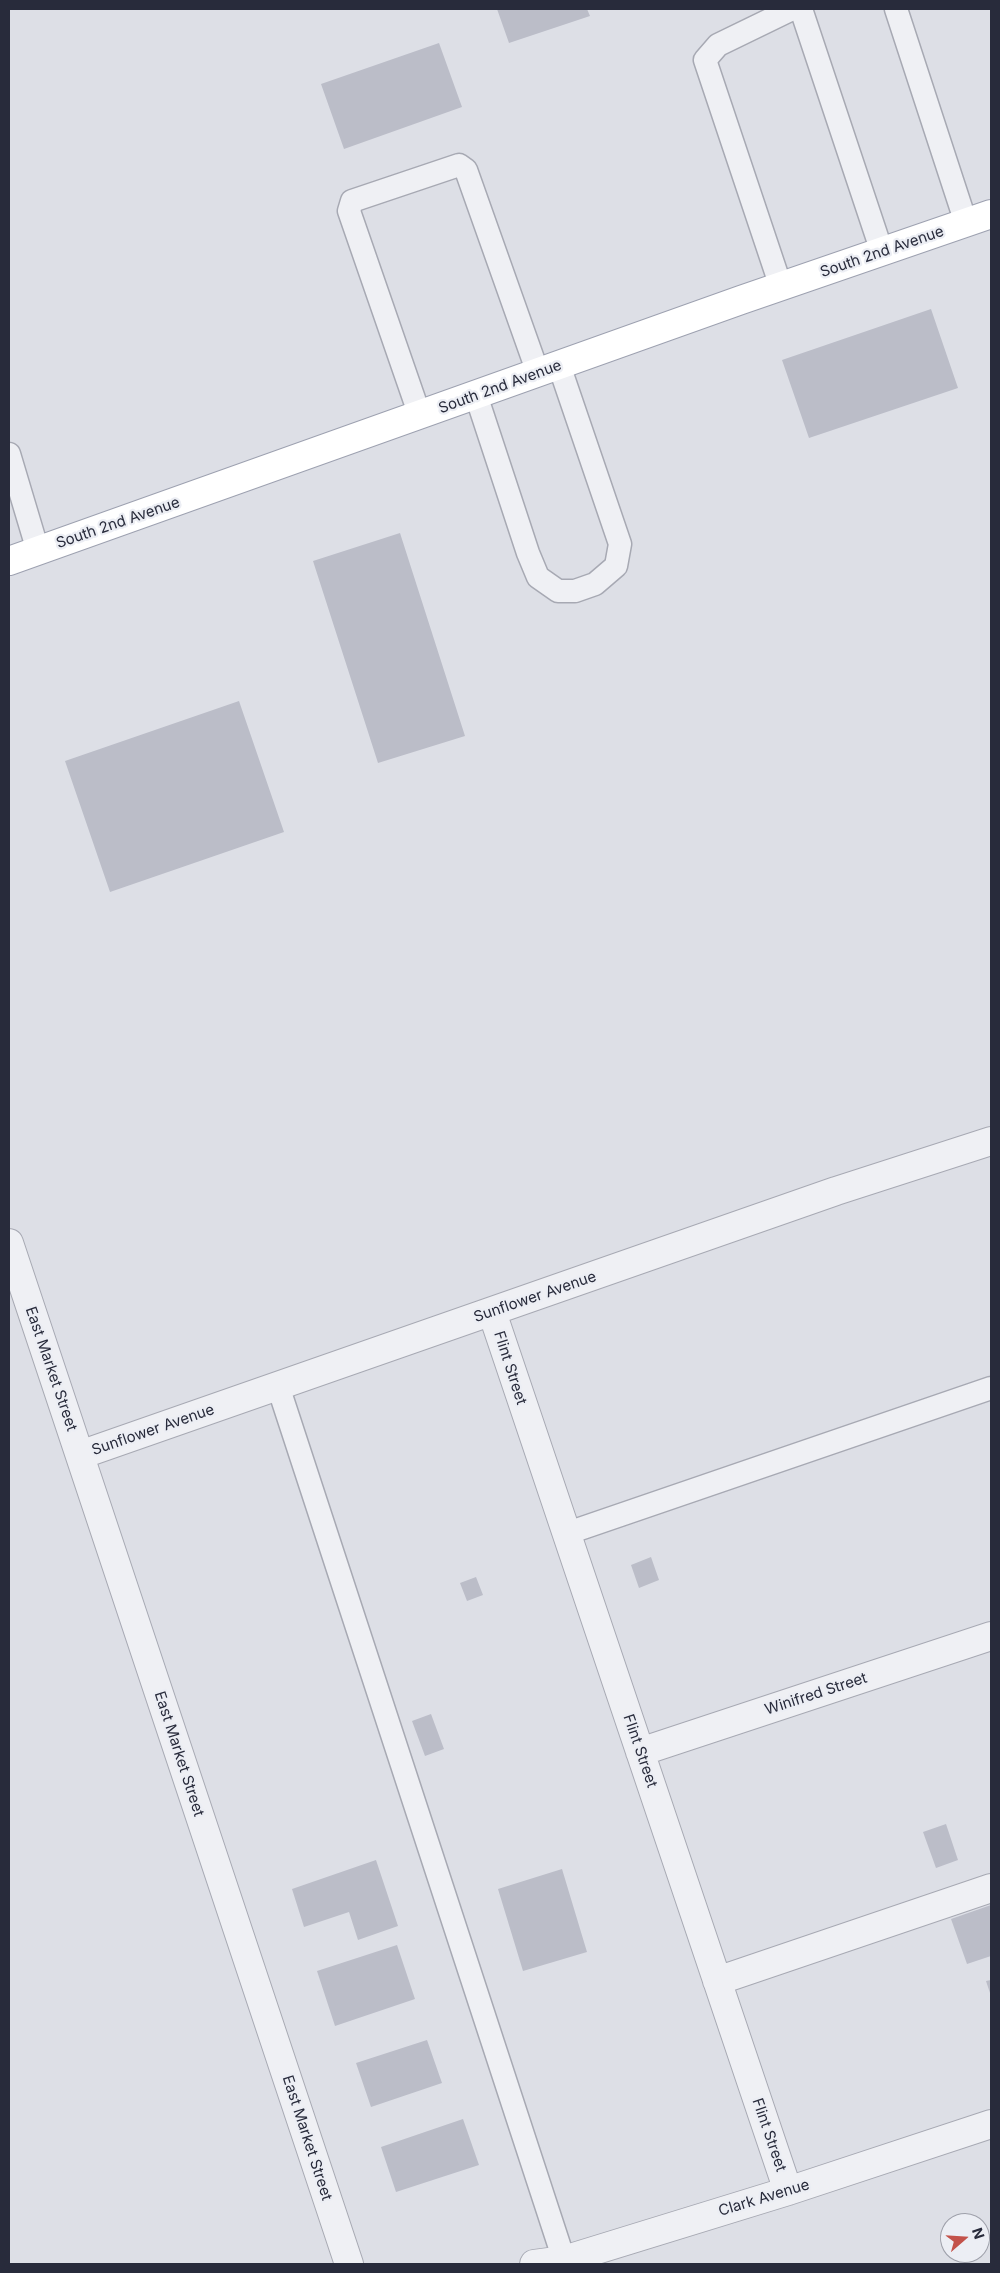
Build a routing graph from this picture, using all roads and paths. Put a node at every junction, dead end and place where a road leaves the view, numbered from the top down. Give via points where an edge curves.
1 (792, 9) edge
2 (801, 9) edge
3 (896, 9) edge
4 (991, 214) edge
5 (966, 223) junction
6 (882, 252) junction
7 (781, 287) junction
8 (548, 369) junction
9 (476, 395) junction
10 (420, 416) junction
11 (9, 454) edge
12 (38, 551) junction
13 (9, 561) edge
14 (991, 1141) edge
15 (9, 1243) edge
16 (492, 1312) junction
17 (278, 1386) junction
18 (991, 1388) edge
19 (80, 1456) junction
20 (565, 1534) junction
21 (991, 1636) edge
22 (640, 1752) junction
23 (991, 1888) edge
24 (718, 1981) junction
25 (991, 2124) edge
26 (788, 2191) junction
27 (564, 2260) junction
28 (350, 2264) edge
29 (534, 2264) edge

1 - 7 lane via 718,45 705,60
2 - 6 lane
3 - 5 lane
4 - 5 main road, South 2nd Avenue
5 - 6 main road, South 2nd Avenue
6 - 7 main road, South 2nd Avenue
7 - 8 main road, South 2nd Avenue
8 - 9 main road, South 2nd Avenue
8 - 9 lane via 620,544 616,566 595,584 575,591 558,591 538,577
8 - 10 lane via 466,170 459,164 352,201 349,212
9 - 10 main road, South 2nd Avenue
10 - 12 main road, South 2nd Avenue
11 - 12 lane
12 - 13 main road, South 2nd Avenue
14 - 16 street, Sunflower Avenue via 836,1191
15 - 19 street, East Market Street
16 - 17 street, Sunflower Avenue
16 - 20 street, Flint Street
17 - 19 street, Sunflower Avenue
17 - 27 lane
18 - 20 lane
19 - 28 street, East Market Street
20 - 22 street, Flint Street
21 - 22 street, Winifred Street
22 - 24 street, Flint Street
23 - 24 street
24 - 26 street, Flint Street
25 - 26 street, Clark Avenue
26 - 27 street, Clark Avenue
27 - 29 street, Clark Avenue

